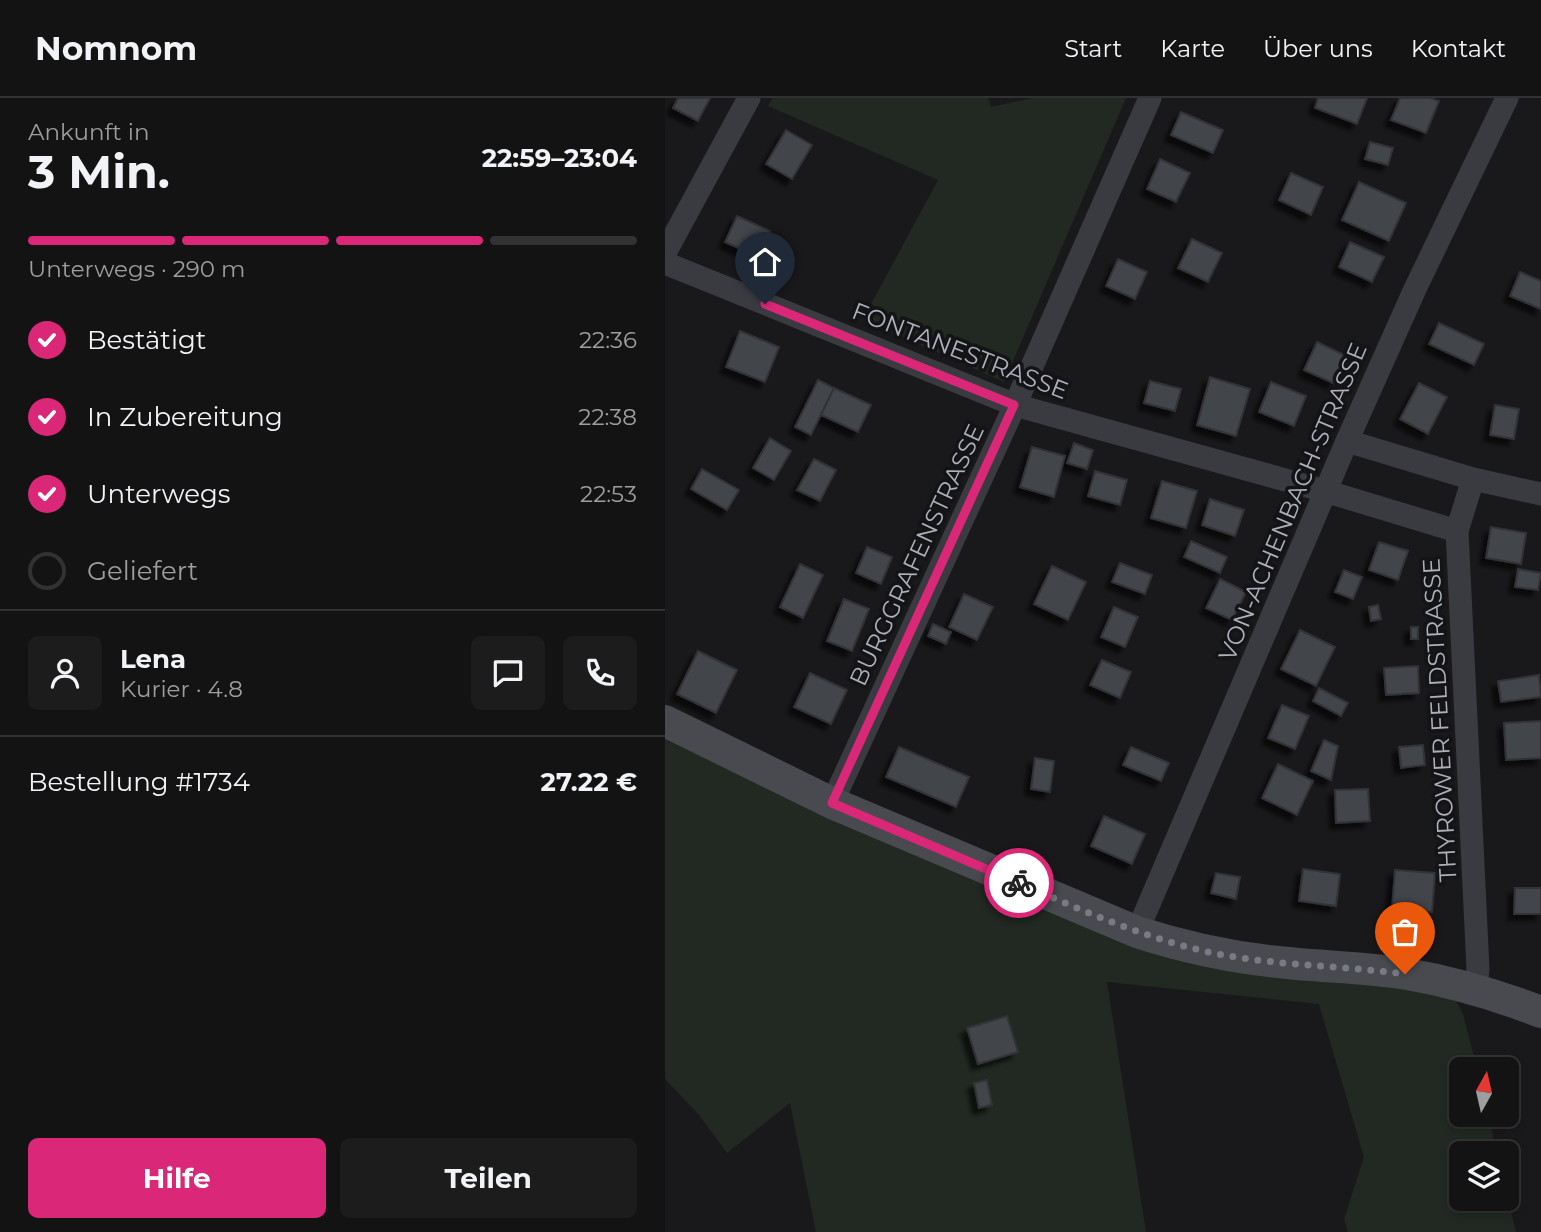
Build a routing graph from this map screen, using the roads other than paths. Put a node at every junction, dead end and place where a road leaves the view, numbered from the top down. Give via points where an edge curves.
1 (748, 98) edge
2 (1150, 98) edge
3 (1507, 98) edge
4 (665, 253) edge
5 (665, 263) edge
6 (1014, 405) junction
7 (1347, 441) junction
8 (1473, 479) junction
9 (1325, 491) junction
10 (1541, 494) edge
11 (1457, 531) junction
12 (665, 721) edge
13 (832, 803) junction
14 (1137, 932) junction
15 (1476, 989) junction
16 (1541, 1012) edge

1 - 4 street
2 - 6 street, BURGGRAFENSTRASSE
3 - 7 street, VON-ACHENBACH-STRASSE
5 - 6 street, FONTANESTRASSE
6 - 9 street, FONTANESTRASSE
6 - 13 street, BURGGRAFENSTRASSE
7 - 8 street
7 - 9 street, VON-ACHENBACH-STRASSE
8 - 10 street
8 - 11 street, THYROWER FELDSTRASSE
9 - 11 street, FONTANESTRASSE
9 - 14 street, VON-ACHENBACH-STRASSE
11 - 15 street, THYROWER FELDSTRASSE
12 - 13 main road
13 - 14 main road
14 - 15 main road via 1233,956 1405,974
15 - 16 main road

